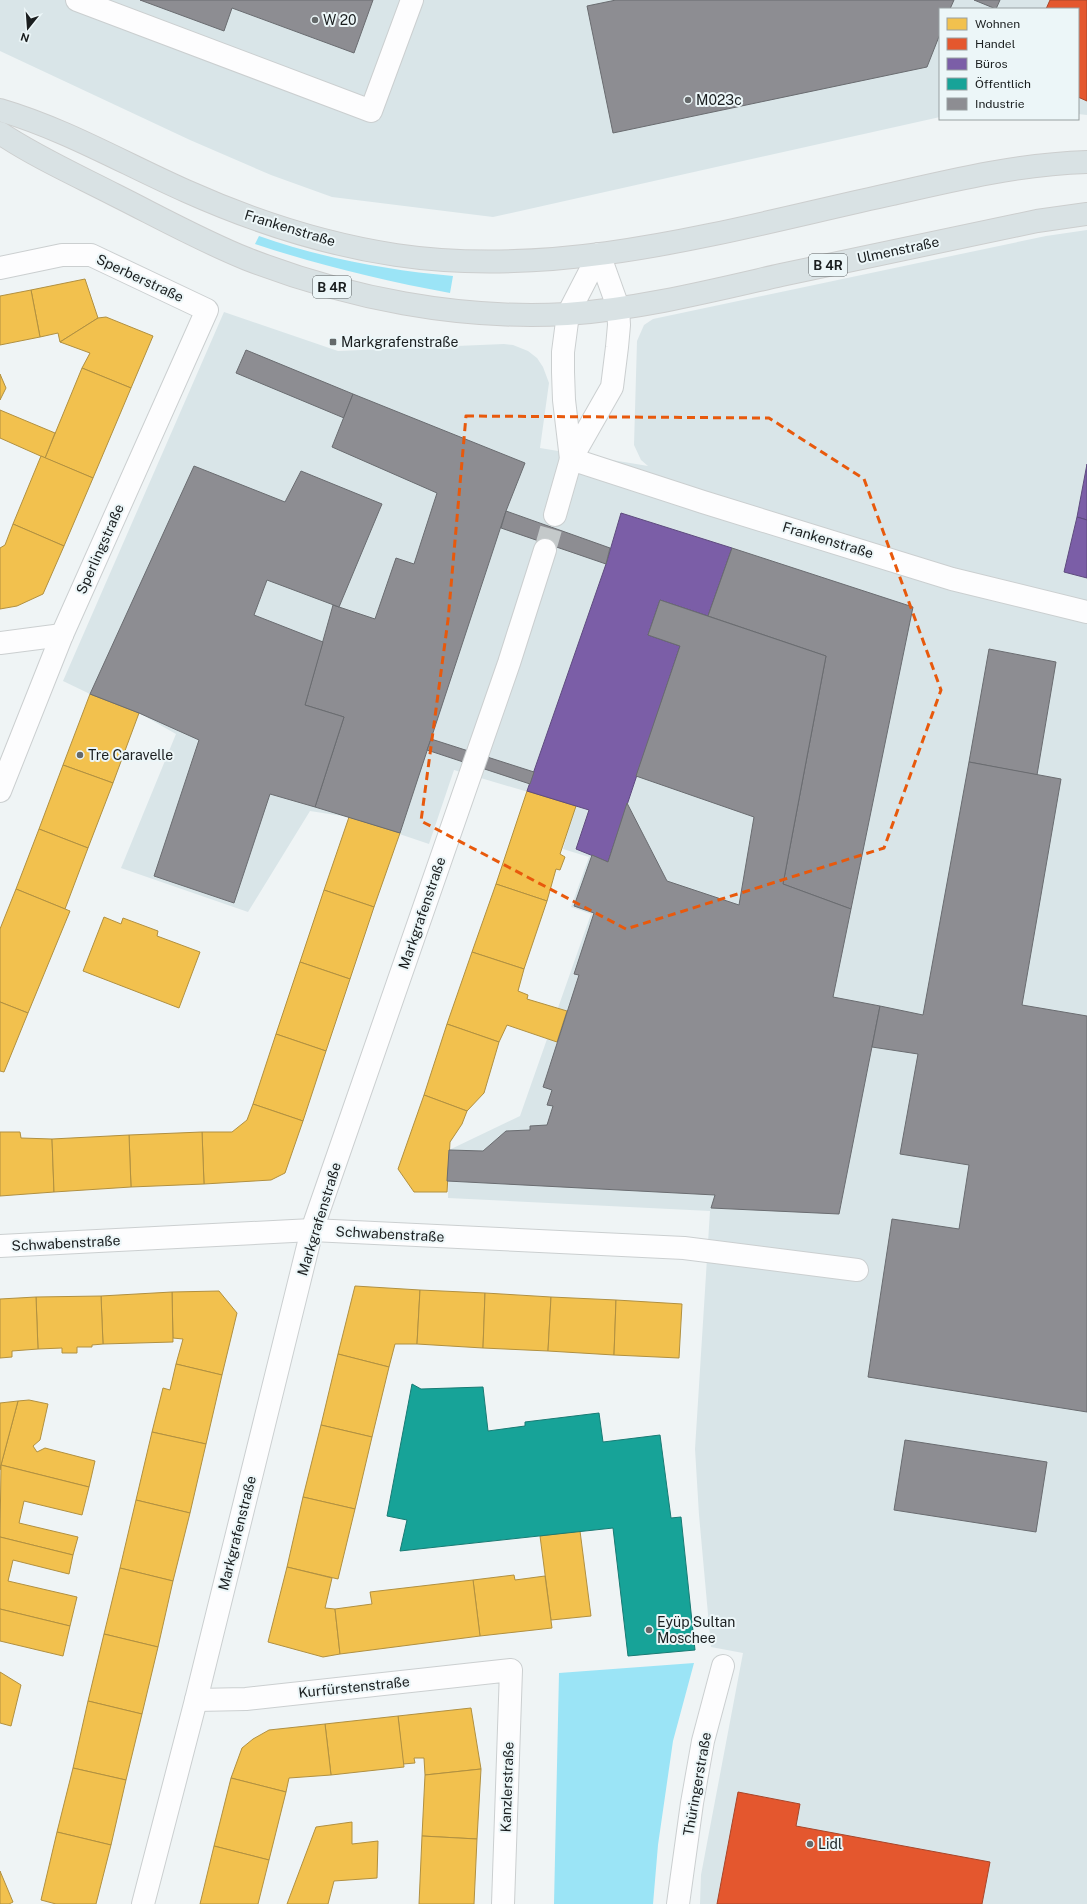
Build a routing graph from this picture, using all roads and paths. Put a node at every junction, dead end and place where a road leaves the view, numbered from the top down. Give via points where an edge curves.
1 (77, 0) edge
2 (412, 0) edge
3 (0, 110) edge
4 (0, 133) edge
5 (1087, 162) edge
6 (1087, 214) edge
7 (599, 254) junction
8 (0, 268) edge
9 (618, 308) junction
10 (207, 310) joint
11 (568, 314) junction
12 (571, 459) junction
13 (555, 515) tunnel mouth
14 (545, 550) tunnel mouth
15 (1087, 612) edge
16 (62, 635) junction
17 (0, 643) edge
18 (0, 791) edge
19 (312, 1230) junction
20 (0, 1246) edge
21 (857, 1270) dead end
22 (723, 1666) dead end
23 (511, 1670) joint
24 (196, 1700) junction
25 (143, 1904) edge
26 (503, 1904) edge
27 (678, 1904) edge

1 - 2 street via 372,111
3 - 7 main road, Frankenstraße via 29,119 232,210 288,230 347,245 396,254 456,260 539,260
4 - 11 main road, B 4R via 20,146 189,232 224,249 280,270 345,290 417,305 505,314
5 - 7 main road via 1037,165 974,176 687,239
6 - 9 main road, Ulmenstraße / B 4R via 1036,221 677,298
7 - 9 street
7 - 11 street
8 - 10 street, Sperberstraße via 62,255 91,255
9 - 11 main road, Ulmenstraße / B 4R
9 - 12 street via 619,325 612,387
10 - 16 street, Sperlingstraße
11 - 12 street via 563,372
12 - 13 street
12 - 15 street, Frankenstraße via 952,579
14 - 19 street, Markgrafenstraße via 509,663
16 - 17 street
16 - 18 street, Sperlingstraße
19 - 20 street, Schwabenstraße
19 - 21 street, Schwabenstraße via 684,1248
19 - 24 street, Markgrafenstraße
22 - 27 street, Thüringerstraße via 703,1741
23 - 24 street, Kurfürstenstraße via 246,1699
23 - 26 street, Kanzlerstraße
24 - 25 street, Markgrafenstraße

